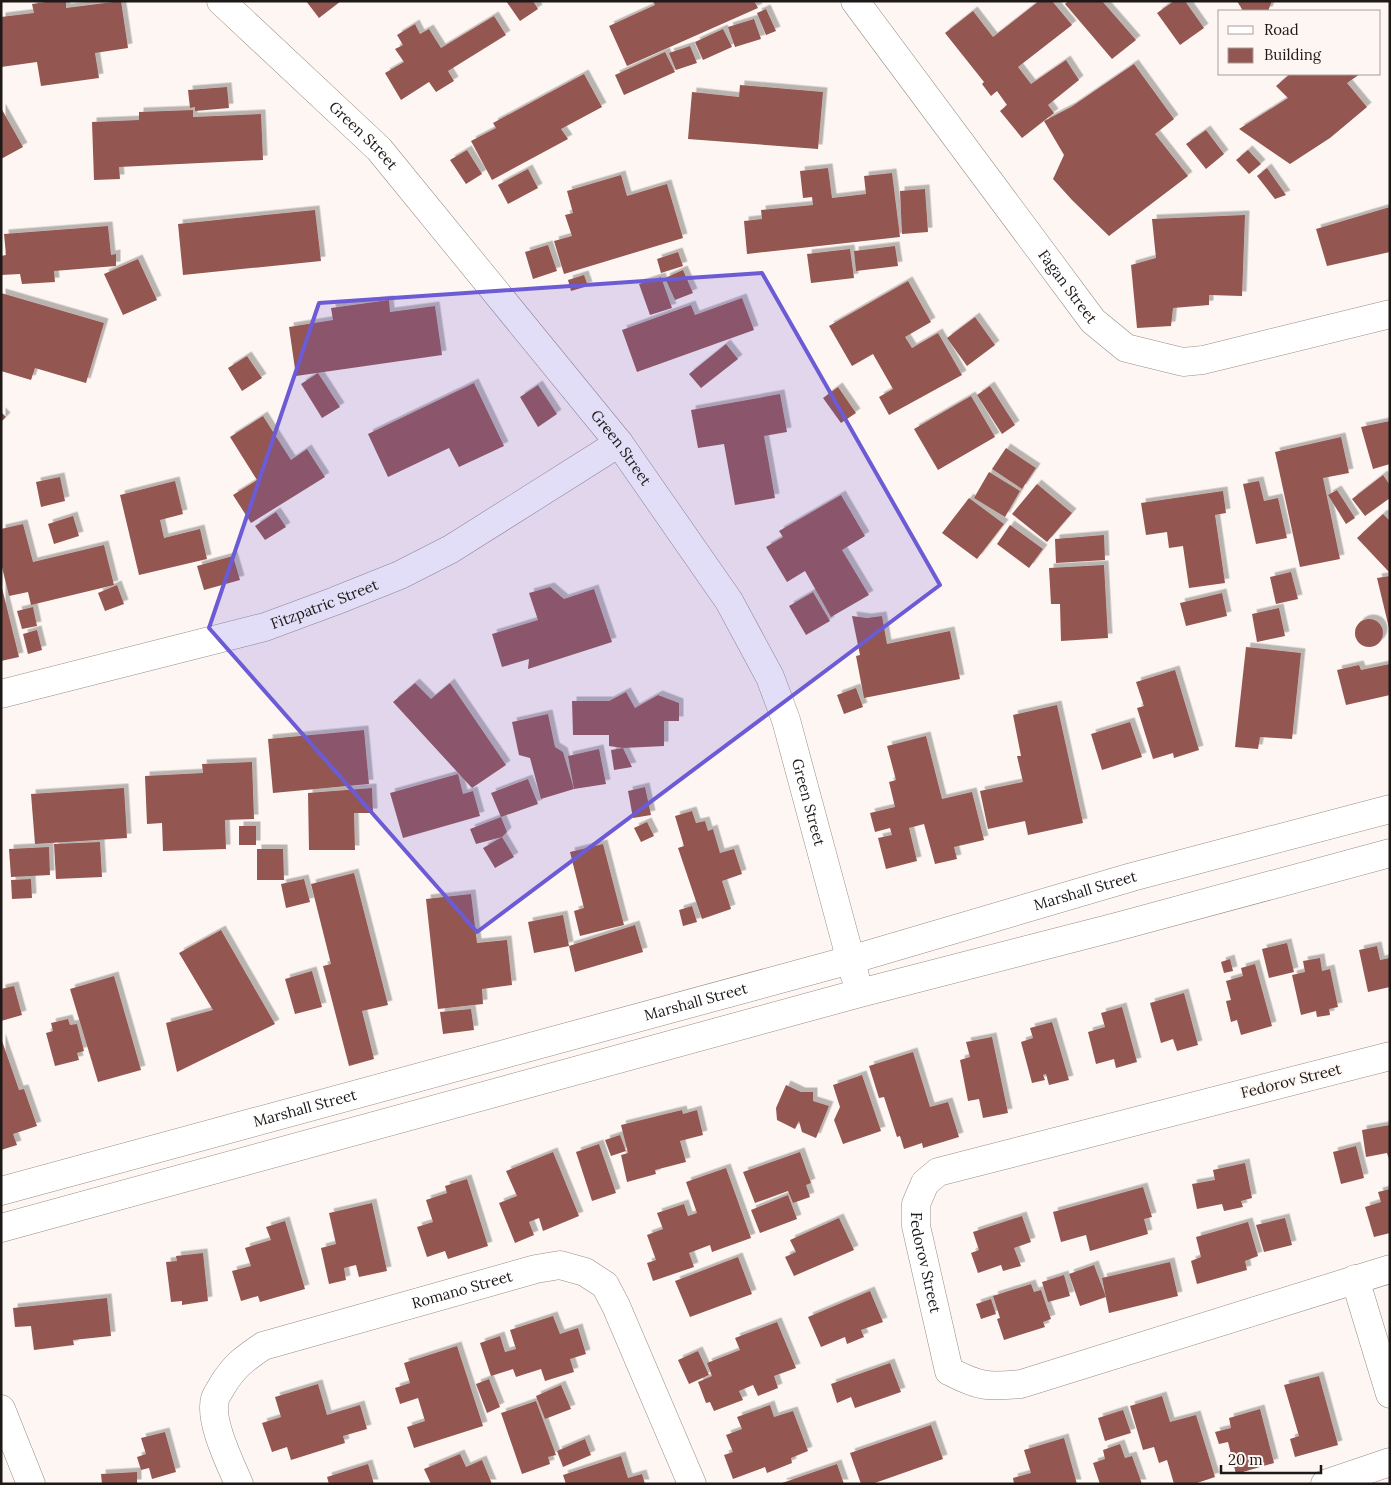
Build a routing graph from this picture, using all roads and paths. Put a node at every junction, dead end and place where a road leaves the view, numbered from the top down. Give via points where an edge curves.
1 (221, 1) edge
2 (855, 1) edge
3 (1390, 314) edge
4 (619, 443) junction
5 (1, 694) edge
6 (1390, 809) edge
7 (1390, 852) edge
8 (850, 960) junction
9 (860, 993) junction
10 (1390, 1056) edge
11 (1, 1191) edge
12 (1, 1228) edge
13 (1390, 1269) edge
14 (1355, 1279) junction
15 (1390, 1394) edge
16 (1, 1409) edge
17 (1390, 1462) edge
18 (31, 1484) edge
19 (238, 1484) edge
20 (692, 1484) edge
21 (1325, 1484) edge

1 - 4 street, Green Street via 379,149
2 - 3 street, Fagan Street via 1093,321 1126,348 1183,362 1203,360
4 - 5 street, Fitzpatric Street via 451,549 345,598 265,627
4 - 8 street, Green Street via 729,601 770,676 786,720
6 - 8 street, Marshall Street via 1132,877
7 - 9 street
8 - 9 street, Green Street
8 - 11 street, Marshall Street
9 - 12 street
10 - 14 street, Fedorov Street via 938,1172 925,1183 916,1204 916,1226 949,1371 973,1383 993,1387 1021,1384
13 - 14 street, Fedorov Street
14 - 15 street
16 - 18 street
17 - 21 street
19 - 20 street, Romano Street via 215,1419 214,1399 241,1360 263,1346 560,1265 585,1272 604,1285

